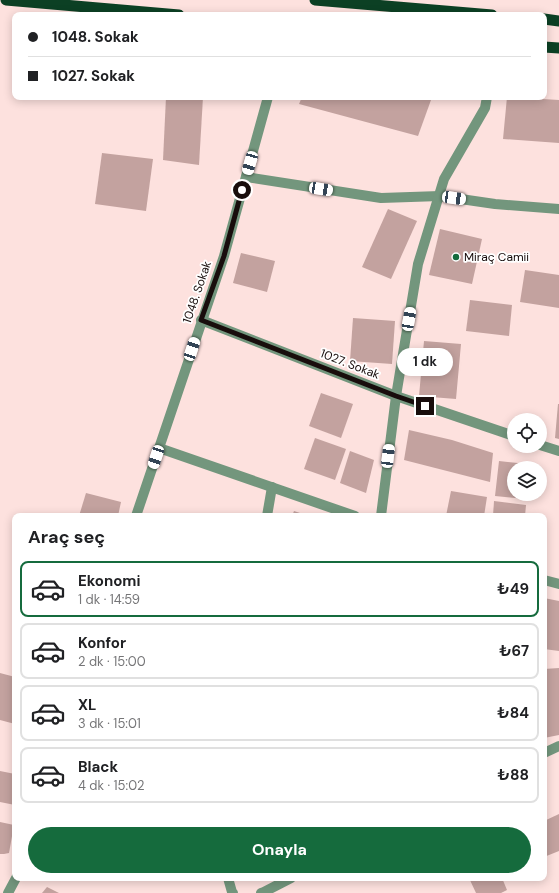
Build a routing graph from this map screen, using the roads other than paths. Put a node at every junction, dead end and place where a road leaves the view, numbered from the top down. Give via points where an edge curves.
1 (1, 0) edge
2 (6, 0) edge
3 (315, 0) edge
4 (0, 3) edge
5 (144, 12) edge
6 (457, 12) edge
7 (547, 19) edge
8 (559, 21) edge
9 (547, 47) edge
10 (559, 48) edge
11 (267, 100) edge
12 (486, 100) edge
13 (246, 177) junction
14 (440, 196) junction
15 (559, 209) edge
16 (201, 320) junction
17 (396, 396) junction
18 (507, 434) edge
19 (547, 447) edge
20 (159, 448) junction
21 (559, 451) edge
22 (272, 487) junction
23 (137, 513) edge
24 (268, 513) edge
25 (346, 513) edge
26 (381, 513) edge
27 (547, 581) edge
28 (559, 584) edge
29 (559, 746) edge
30 (547, 752) edge
31 (14, 881) edge
32 (229, 881) edge
33 (285, 881) edge
34 (8, 893) edge
35 (233, 893) edge
36 (261, 893) edge

1 - 4 street
2 - 5 highway
3 - 6 highway
7 - 8 highway
9 - 10 highway
11 - 13 street, 1048. Sokak
12 - 14 street via 485,108 444,179
13 - 14 street via 382,198
13 - 16 street, 1048. Sokak via 224,256
14 - 15 street
14 - 17 street via 418,264
16 - 17 street, 1027. Sokak
16 - 20 street, 1048. Sokak
17 - 18 street, 1027. Sokak
17 - 26 street
19 - 21 street
20 - 22 street
20 - 23 street, 1048. Sokak
22 - 24 street
22 - 25 street
27 - 28 street
29 - 30 street
31 - 34 street
32 - 35 street
33 - 36 street

